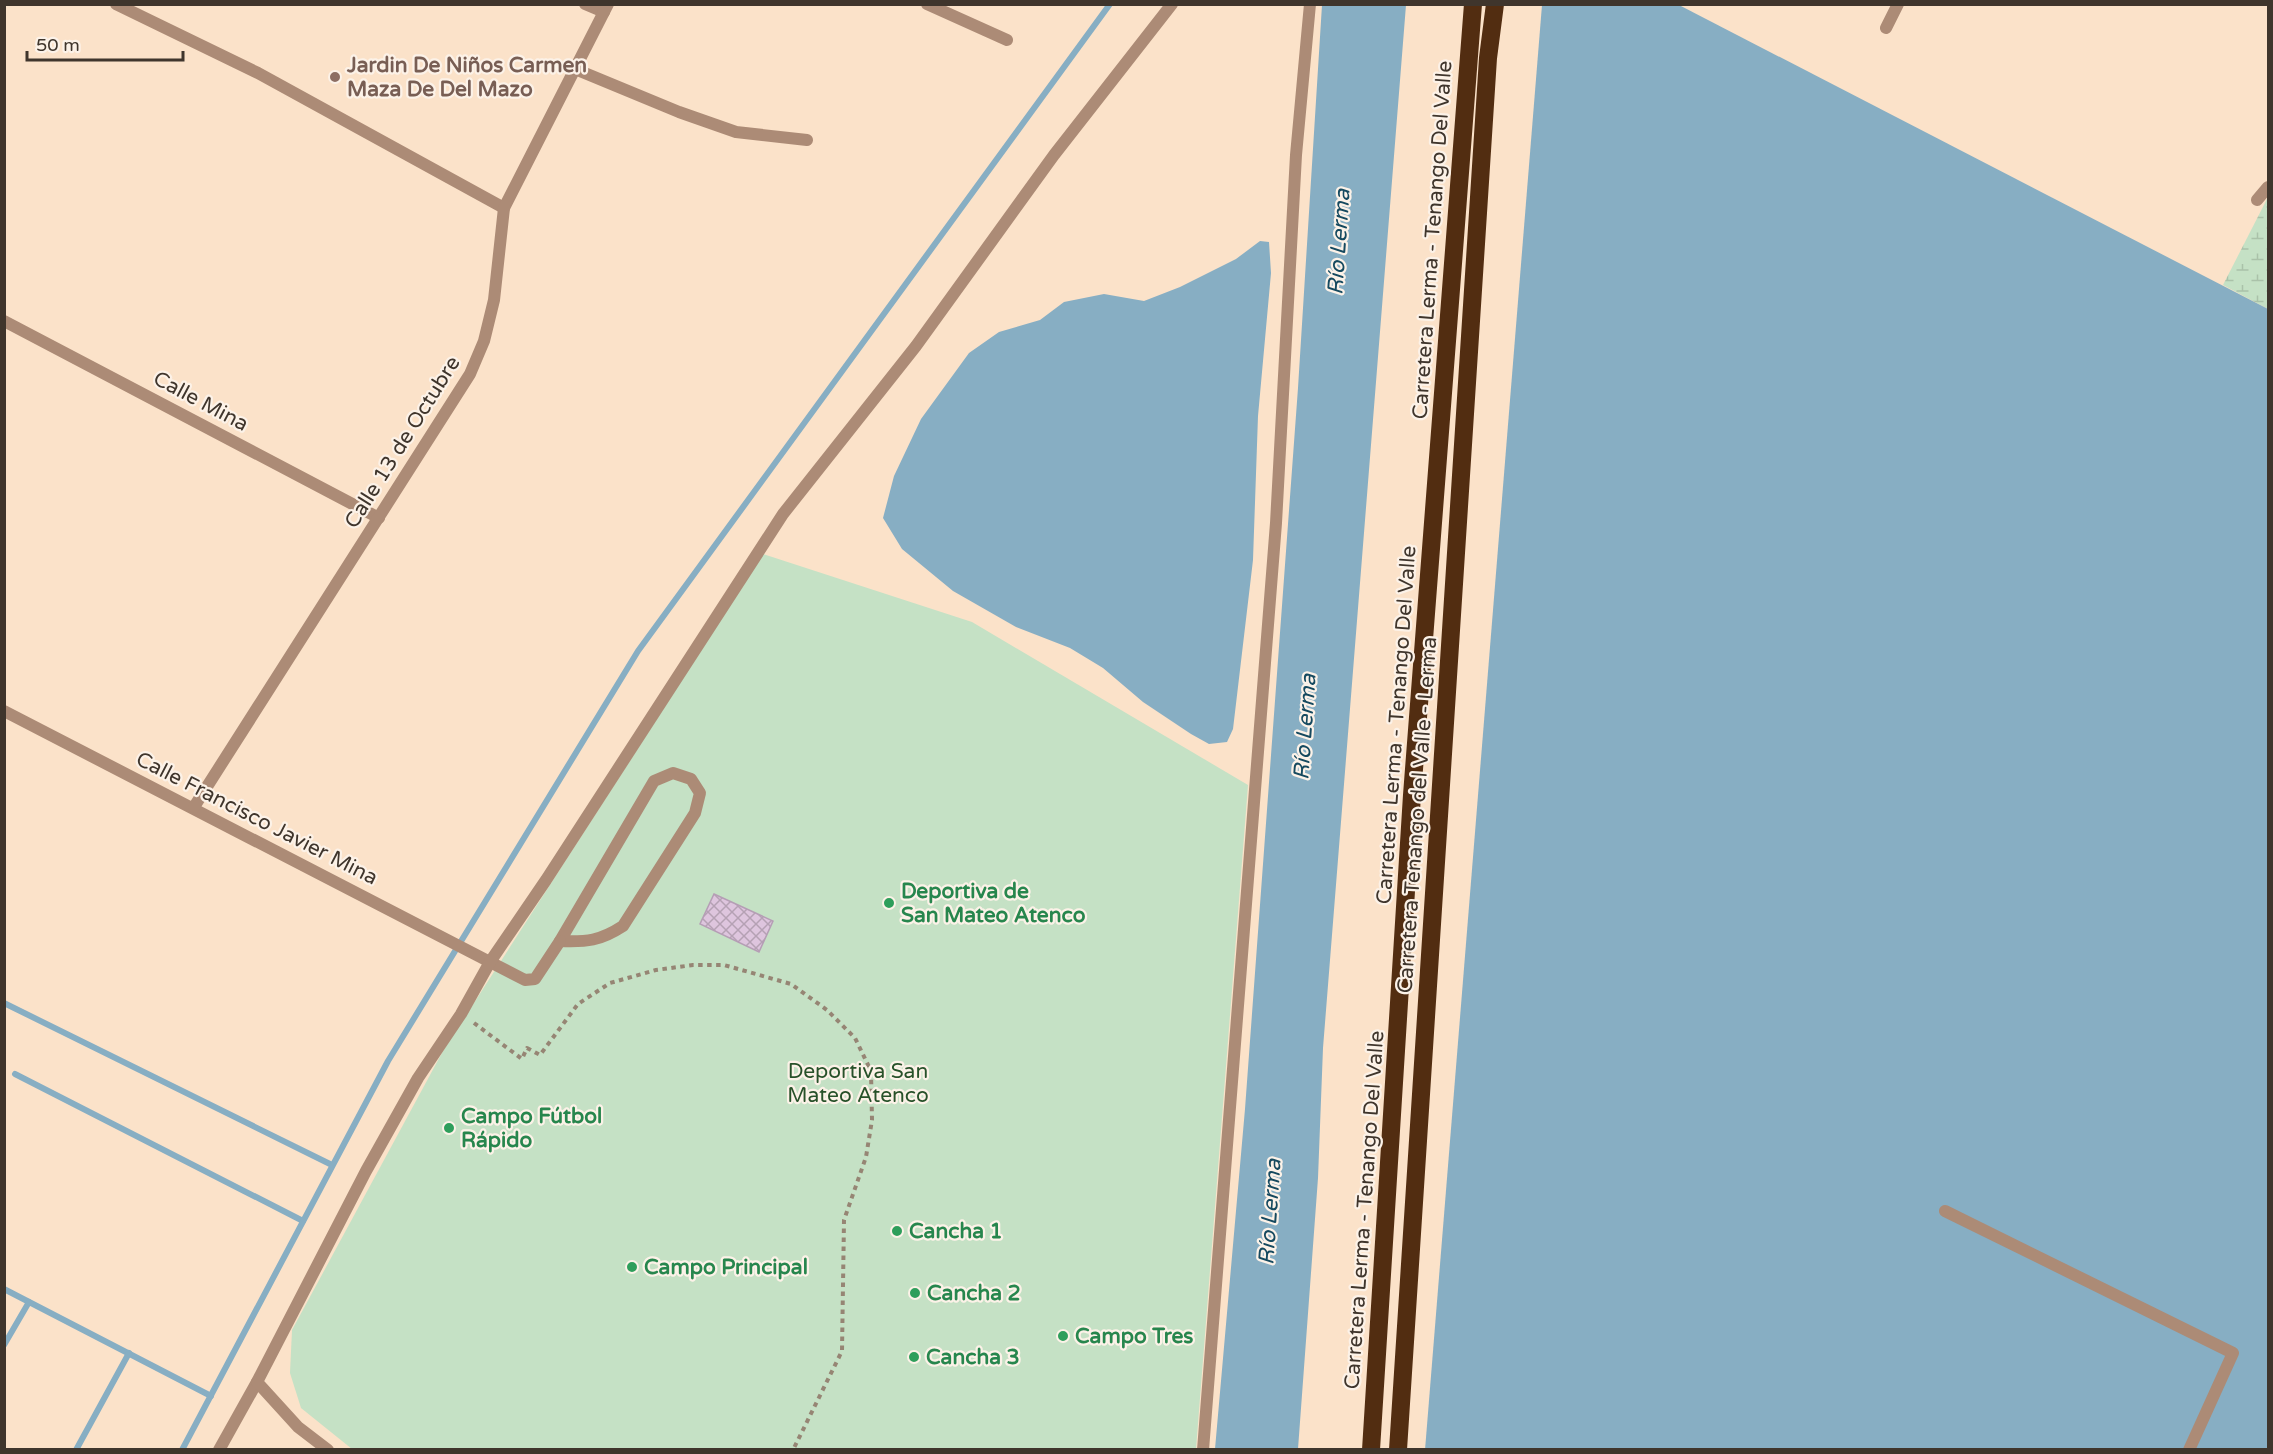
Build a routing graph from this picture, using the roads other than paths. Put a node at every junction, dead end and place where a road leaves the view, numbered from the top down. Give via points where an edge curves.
1 (116, 4) edge
2 (585, 4) edge
3 (927, 4) edge
4 (1172, 4) edge
5 (1310, 4) edge
6 (1473, 4) edge
7 (1495, 4) edge
8 (1898, 4) edge
9 (606, 8) edge
10 (1886, 28) dead end
11 (1007, 40) dead end
12 (575, 69) junction
13 (807, 140) dead end
14 (2268, 187) edge
15 (2257, 201) dead end
16 (504, 208) junction
17 (4, 321) edge
18 (379, 518) junction
19 (4, 711) edge
20 (194, 807) junction
21 (561, 940) junction
22 (490, 962) junction
23 (1945, 1211) dead end
24 (257, 1382) junction
25 (219, 1449) edge
26 (328, 1449) edge
27 (1203, 1449) edge
28 (1371, 1449) edge
29 (1398, 1449) edge
30 (2189, 1449) edge

1 - 16 street via 258,73
2 - 9 street
3 - 11 street
4 - 22 street via 1054,155 916,346 783,514
5 - 27 street via 1296,155 1276,523
6 - 28 highway, Carretera Lerma - Tenango Del Valle via 1412,795
7 - 29 highway, Carretera Tenango del Valle - Lerma via 1488,58
8 - 10 street
9 - 12 street, Calle 13 de Octubre
12 - 13 street via 736,132
12 - 16 street, Calle 13 de Octubre
14 - 15 street
16 - 18 street, Calle 13 de Octubre via 494,300 484,341 470,374
17 - 18 street, Calle Mina
18 - 20 street, Calle 13 de Octubre
19 - 20 street, Calle Francisco Javier Mina
20 - 22 street, Calle Francisco Javier Mina
21 - 21 street via 606,938 623,926 695,813 700,792 691,779 673,773 654,781
21 - 22 street, Calle Francisco Javier Mina via 535,979 525,980
22 - 24 street via 366,1171
23 - 30 street via 2233,1353
24 - 25 street
24 - 26 street via 298,1427

